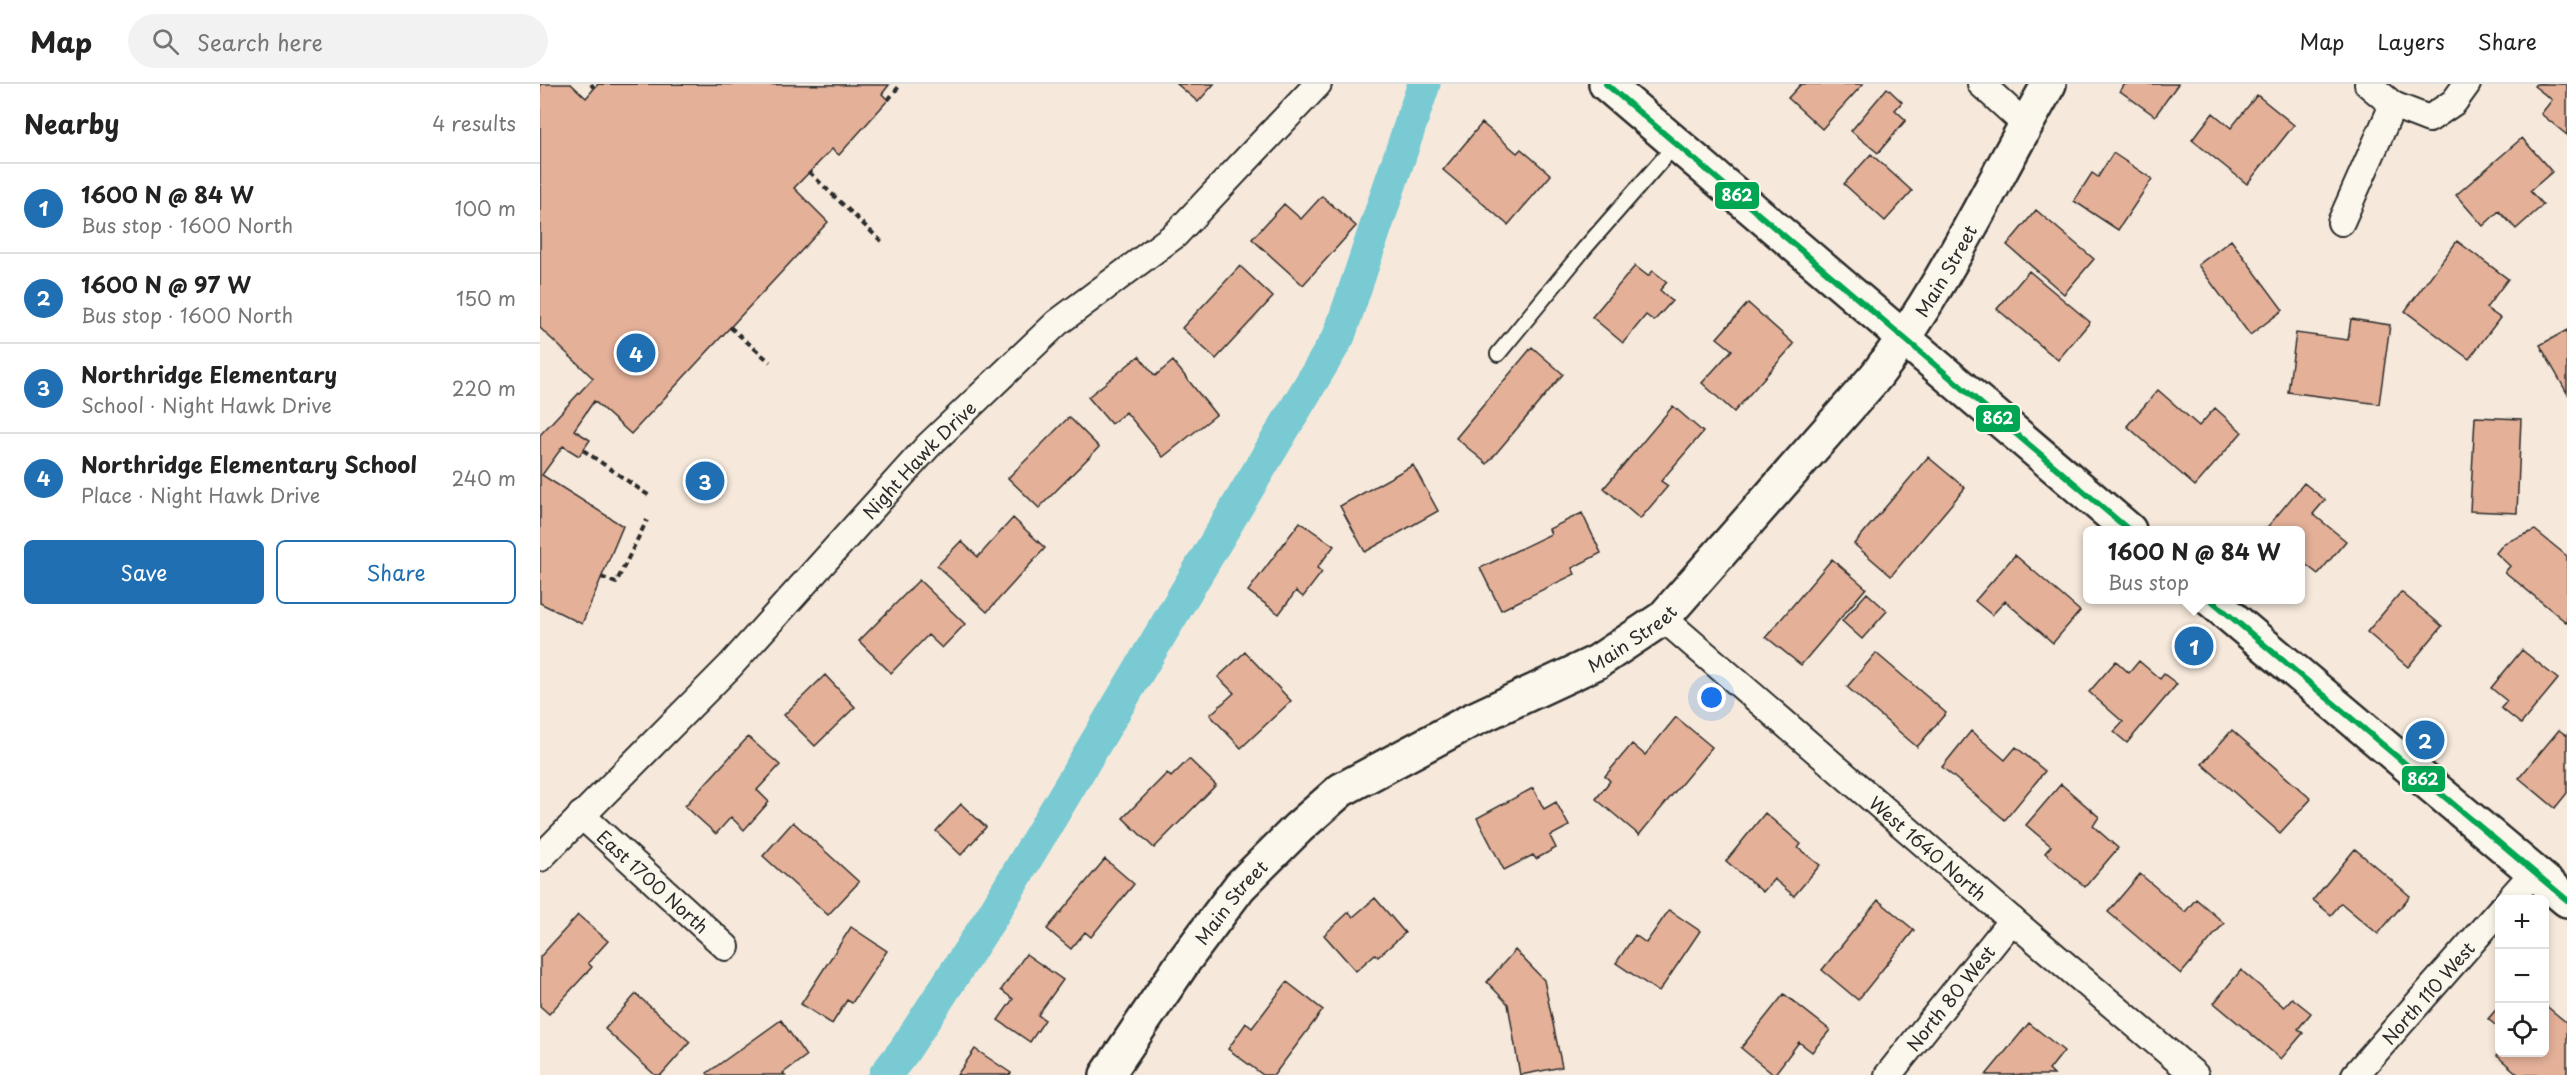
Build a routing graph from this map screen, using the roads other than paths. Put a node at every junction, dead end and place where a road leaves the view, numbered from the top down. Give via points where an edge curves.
1 (1318, 84) edge
2 (1606, 84) edge
3 (1981, 84) edge
4 (2049, 84) edge
5 (2368, 84) edge
6 (2467, 84) edge
7 (2393, 105) junction
8 (2025, 124) junction
9 (1676, 144) junction
10 (2341, 222) dead end
11 (1904, 340) junction
12 (1498, 354) dead end
13 (2123, 526) edge
14 (2216, 604) edge
15 (1663, 618) junction
16 (581, 815) junction
17 (540, 858) edge
18 (2534, 872) junction
19 (2513, 895) edge
20 (2567, 899) edge
21 (2495, 915) edge
22 (2012, 920) junction
23 (726, 947) dead end
24 (1107, 1075) edge
25 (1888, 1075) edge
26 (2195, 1075) edge
27 (2355, 1075) edge

1 - 16 street, Night Hawk Drive via 1175,235 1057,323 928,446 730,666
2 - 9 street
3 - 8 street
4 - 8 street, Main Street
5 - 7 street
6 - 7 street via 2454,102 2429,119
7 - 10 street
8 - 11 street, Main Street
9 - 11 street
9 - 12 lane
11 - 13 street
11 - 15 street, Main Street
14 - 18 street
15 - 22 street, West 1640 North
15 - 24 street, Main Street via 1597,662 1468,722 1341,790 1240,886
16 - 17 street, Night Hawk Drive
16 - 23 street, East 1700 North
18 - 19 street
18 - 20 street
21 - 27 street, North 110 West
22 - 25 street, North 80 West
22 - 26 street, West 1640 North

